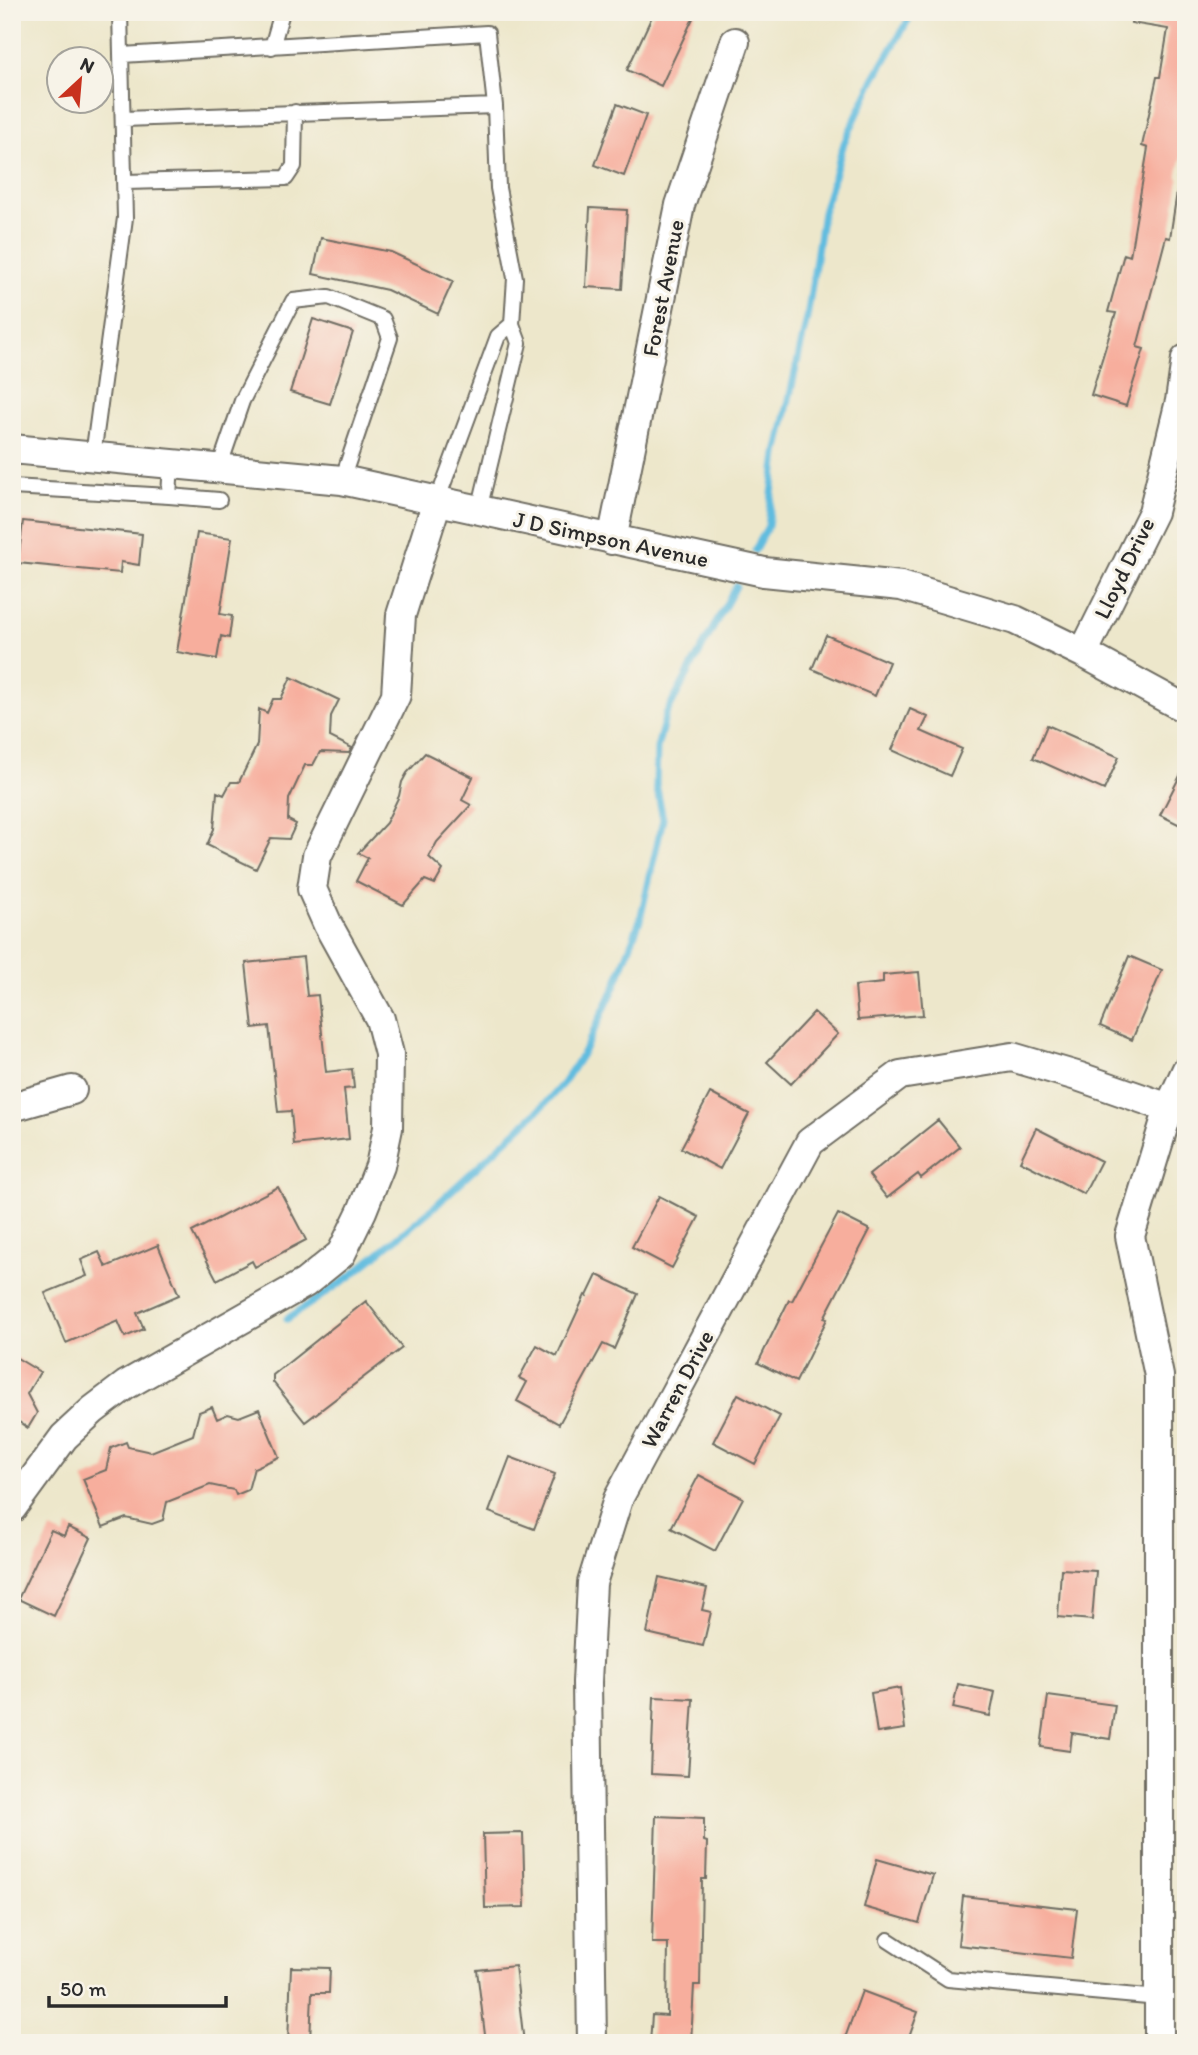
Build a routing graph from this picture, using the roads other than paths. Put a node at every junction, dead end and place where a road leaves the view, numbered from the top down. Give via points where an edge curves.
1 (120, 12) edge
2 (282, 12) edge
3 (736, 42) dead end
4 (272, 47) junction
5 (122, 55) junction
6 (495, 106) junction
7 (295, 112) junction
8 (124, 119) junction
9 (125, 183) junction
10 (512, 324) junction
11 (1186, 359) edge
12 (12, 449) edge
13 (93, 456) junction
14 (171, 463) junction
15 (219, 468) junction
16 (342, 480) junction
17 (12, 487) edge
18 (169, 496) junction
19 (219, 500) dead end
20 (437, 501) junction
21 (479, 510) junction
22 (612, 540) junction
23 (1083, 653) junction
24 (1186, 709) edge
25 (1186, 1071) edge
26 (72, 1090) dead end
27 (12, 1107) edge
28 (1169, 1108) junction
29 (1173, 1375) edge
30 (12, 1508) edge
31 (888, 1940) dead end
32 (1173, 1998) edge
33 (592, 2043) edge
34 (1159, 2043) edge

1 - 5 lane
2 - 4 lane
3 - 22 street, Forest Avenue via 680,205
4 - 5 lane
4 - 6 lane via 487,33
5 - 8 lane
6 - 7 lane
6 - 10 lane via 498,188 515,278
7 - 8 lane
7 - 9 lane via 294,166 286,178
8 - 9 lane
9 - 13 lane via 125,218
10 - 20 lane via 498,337
10 - 21 lane via 519,343
11 - 23 street, Lloyd Drive via 1153,512
12 - 13 street, J D Simpson Avenue
13 - 14 street, J D Simpson Avenue
14 - 15 street, J D Simpson Avenue
14 - 18 lane
15 - 16 street, J D Simpson Avenue
15 - 16 lane via 242,401 293,301 329,297 383,319 390,338
16 - 20 street, J D Simpson Avenue
17 - 18 lane
18 - 19 lane
20 - 21 street, J D Simpson Avenue
20 - 30 street via 401,615 396,695 317,856 312,889 380,1018 389,1054 388,1128 380,1166 362,1211 341,1254 305,1283 126,1385 93,1410 64,1437
21 - 22 street, J D Simpson Avenue
22 - 23 street, J D Simpson Avenue via 764,572 901,586 1015,620
23 - 24 street, J D Simpson Avenue
25 - 28 street
26 - 27 street
28 - 29 street via 1130,1236
28 - 33 street, Warren Drive via 1012,1057 900,1075 810,1142 618,1499 592,1583 587,1682
29 - 32 street
31 - 32 lane via 948,1979
32 - 34 street

